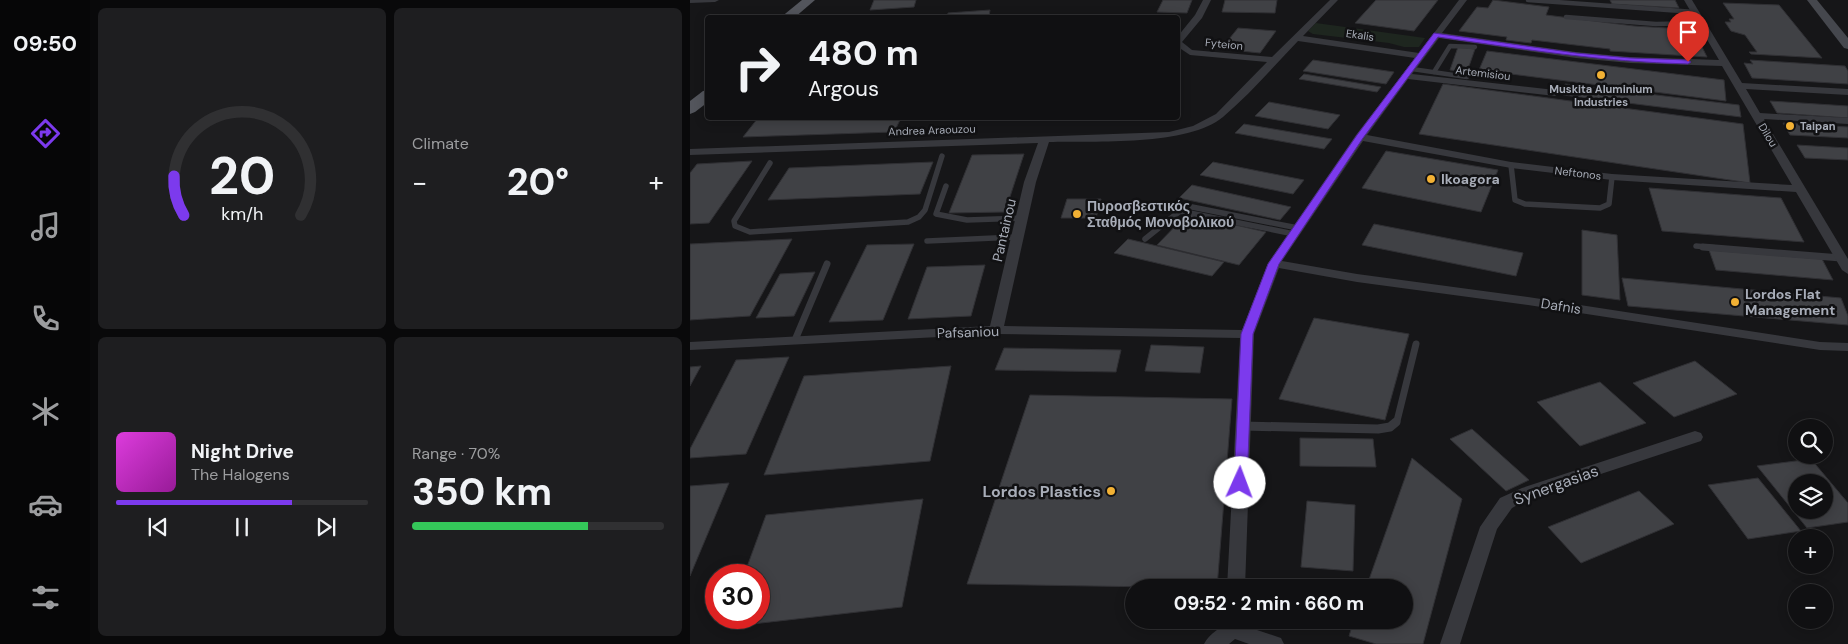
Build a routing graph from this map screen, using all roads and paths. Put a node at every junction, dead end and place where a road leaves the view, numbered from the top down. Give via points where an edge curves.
1 (715, 0) edge
2 (809, 0) edge
3 (824, 0) edge
4 (1207, 0) edge
5 (1334, 0) edge
6 (1463, 0) edge
7 (1528, 0) edge
8 (1688, 0) edge
9 (1812, 0) edge
10 (690, 1) edge
11 (1695, 12) junction
12 (790, 15) edge
13 (806, 15) edge
14 (1566, 17) dead end
15 (1702, 23) junction
16 (1843, 33) edge
17 (1436, 35) junction
18 (1298, 36) junction
19 (1180, 40) edge
20 (1180, 45) edge
21 (1848, 46) edge
22 (1475, 47) dead end
23 (1422, 53) junction
24 (1272, 60) junction
25 (1726, 64) junction
26 (1410, 72) junction
27 (1434, 72) junction
28 (1467, 77) dead end
29 (705, 82) edge
30 (1738, 86) junction
31 (1848, 92) edge
32 (1555, 93) dead end
33 (690, 94) edge
34 (705, 96) edge
35 (690, 109) edge
36 (1756, 116) junction
37 (1848, 121) edge
38 (1360, 137) junction
39 (1045, 138) junction
40 (690, 152) edge
41 (942, 156) dead end
42 (770, 163) dead end
43 (1511, 165) junction
44 (1612, 177) junction
45 (946, 186) dead end
46 (1799, 189) junction
47 (1177, 204) dead end
48 (1022, 218) junction
49 (1296, 231) junction
50 (1017, 237) junction
51 (1145, 239) dead end
52 (927, 241) dead end
53 (1696, 246) dead end
54 (1841, 258) junction
55 (827, 264) dead end
56 (1274, 264) junction
57 (1848, 270) edge
58 (996, 330) junction
59 (1247, 334) junction
60 (795, 340) junction
61 (1416, 344) dead end
62 (690, 346) edge
63 (1848, 347) edge
64 (1243, 426) junction
65 (1695, 437) dead end
66 (1236, 579) edge
67 (1230, 629) edge
68 (1242, 629) edge
69 (1214, 644) edge
70 (1274, 644) edge
71 (1450, 644) edge

1 - 10 street
2 - 12 main road
3 - 13 main road
4 - 19 street, Fyteion
5 - 18 street, Andrea Araouzou
6 - 17 street
7 - 11 lane
8 - 11 street, Dilou
9 - 16 street
11 - 15 street, Dilou
14 - 15 lane via 1656,24
15 - 25 street, Dilou
16 - 21 street
17 - 23 street
17 - 25 street via 1576,55
18 - 23 street, Ekalis
18 - 24 street, Andrea Araouzou
20 - 24 street, Fyteion via 1195,53
22 - 27 lane via 1450,46
23 - 26 street
24 - 39 street, Andrea Araouzou via 1219,116 1197,128 1169,135
25 - 30 street, Dilou
26 - 27 lane
26 - 32 street, Artemisiou
26 - 38 street
27 - 28 lane
29 - 33 main road
30 - 31 street
30 - 36 street, Dilou
34 - 35 main road
36 - 37 street
36 - 46 street, Dilou
38 - 43 street, Neftonos
38 - 49 street
39 - 40 street, Andrea Araouzou
39 - 48 street, Pantainou
41 - 42 lane via 926,209 912,221 903,224 741,230 734,221
43 - 44 street, Neftonos
43 - 44 lane via 1515,200 1524,204 1600,208 1609,204
44 - 46 street, Neftonos
45 - 48 lane via 936,214 960,219
46 - 54 street, Dilou
47 - 49 lane
48 - 50 street, Pantainou
49 - 51 lane via 1180,211
49 - 56 street
50 - 52 lane
50 - 58 street, Pantainou
53 - 54 lane
54 - 57 street, Dilou
55 - 60 lane
56 - 59 street
56 - 63 street, Dafnis via 1820,346
58 - 59 street, Pafsaniou
58 - 60 street, Pafsaniou
59 - 64 street
60 - 62 street, Pafsaniou
61 - 64 lane via 1397,421 1390,427
64 - 66 street
65 - 71 street, Synergasias via 1528,492 1506,503 1489,527
67 - 69 street
68 - 70 street

